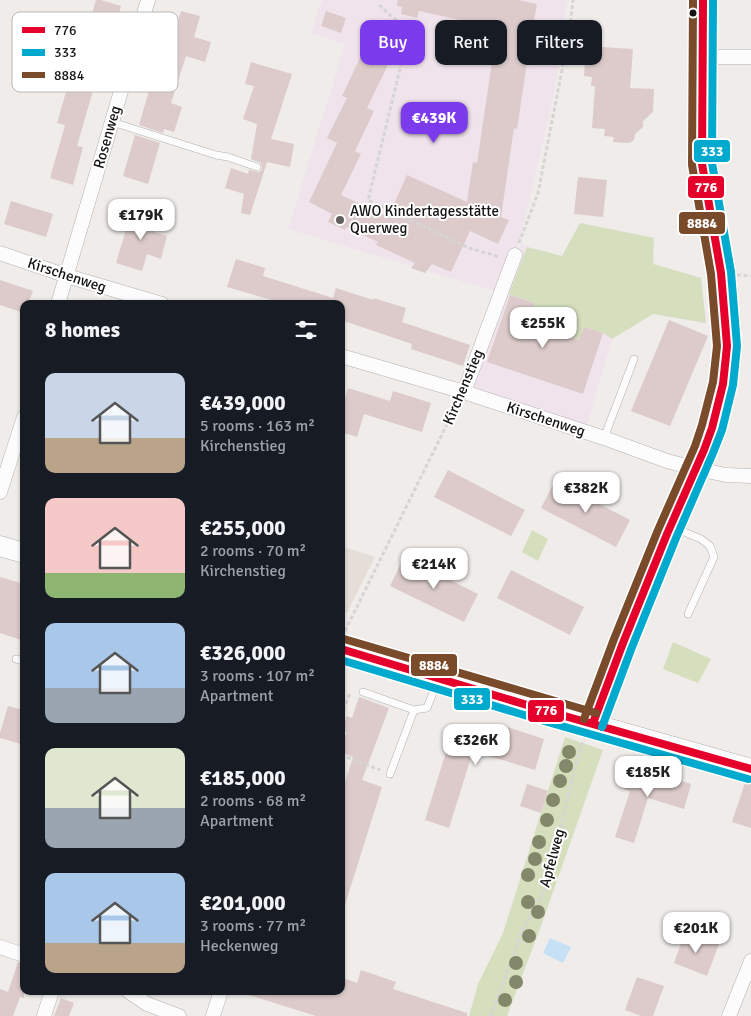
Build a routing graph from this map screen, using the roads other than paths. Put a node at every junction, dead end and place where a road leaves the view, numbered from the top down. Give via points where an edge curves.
1 (148, 0) edge
2 (703, 0) edge
3 (144, 12) edge
4 (702, 57) junction
5 (751, 57) edge
6 (121, 92) edge
7 (112, 122) junction
8 (257, 167) dead end
9 (0, 253) edge
10 (515, 255) road end
11 (67, 276) junction
12 (59, 300) edge
13 (148, 300) edge
14 (345, 357) edge
15 (634, 359) dead end
16 (464, 392) junction
17 (20, 430) edge
18 (604, 438) junction
19 (697, 469) junction
20 (751, 476) edge
21 (0, 492) edge
22 (670, 526) junction
23 (0, 546) edge
24 (20, 552) edge
25 (688, 614) dead end
26 (345, 644) edge
27 (16, 659) dead end
28 (20, 660) edge
29 (438, 678) junction
30 (364, 692) road end
31 (414, 710) junction
32 (593, 724) junction
33 (751, 769) edge
34 (390, 774) road end
35 (0, 947) edge
36 (20, 954) edge
37 (751, 961) edge
38 (51, 995) edge
39 (134, 995) edge
40 (220, 995) edge
41 (44, 1016) edge
42 (179, 1016) edge
43 (213, 1016) edge
44 (729, 1016) edge

1 - 3 street, Rosenweg
2 - 4 street
4 - 5 street
4 - 19 street via 702,164 721,273 727,346 723,384
6 - 7 street, Rosenweg
7 - 8 lane
7 - 11 street, Rosenweg
9 - 11 street, Kirschenweg
10 - 16 street, Kirchenstieg
11 - 12 street, Rosenweg
11 - 13 street, Kirschenweg
14 - 16 street, Kirschenweg
15 - 18 lane
16 - 18 street, Kirschenweg
17 - 21 street
18 - 19 street, Kirschenweg
19 - 20 street, Kirschenweg
19 - 22 street
22 - 25 lane via 701,539 710,546 714,557
22 - 32 street
23 - 24 main road
26 - 29 main road
27 - 28 lane
29 - 31 lane via 427,708
29 - 32 main road
30 - 31 lane
31 - 34 lane
32 - 33 main road
35 - 36 street
37 - 44 street
38 - 41 street
39 - 42 street via 147,1004
40 - 43 street

